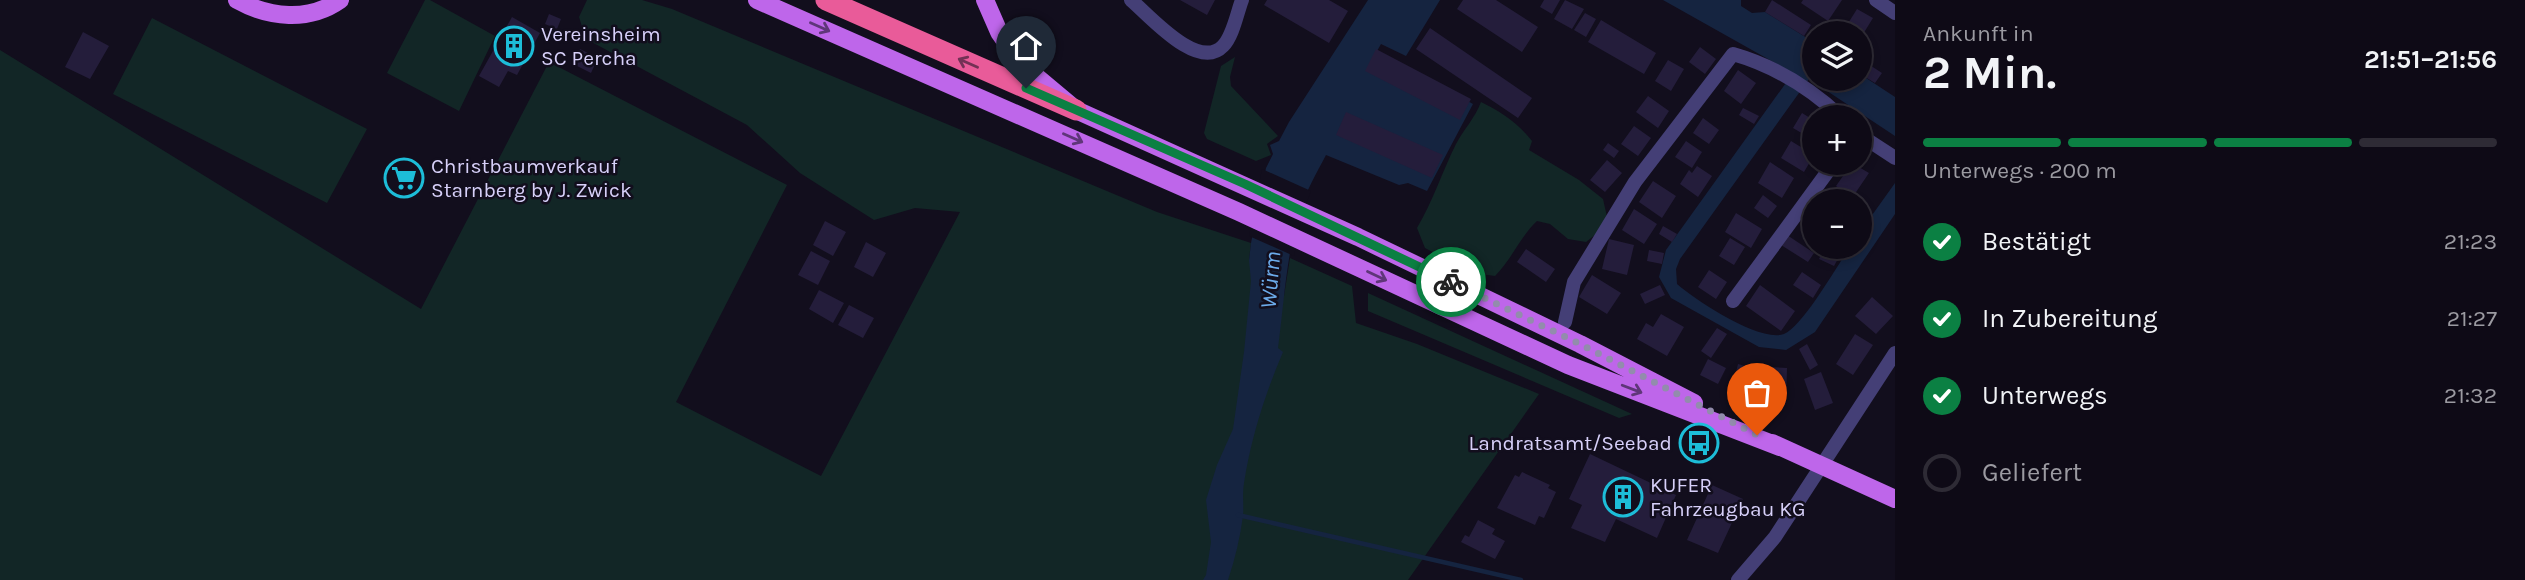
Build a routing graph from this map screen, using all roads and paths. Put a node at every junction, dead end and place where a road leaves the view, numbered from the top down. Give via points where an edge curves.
1 (237, 0) edge
2 (340, 0) edge
3 (757, 0) edge
4 (825, 0) edge
5 (985, 0) edge
6 (1131, 0) edge
7 (1242, 0) edge
8 (1876, 0) edge
9 (1895, 13) edge
10 (1826, 105) edge
11 (1076, 110) junction
12 (1872, 143) edge
13 (1895, 158) edge
14 (1825, 175) edge
15 (1733, 301) dead end
16 (1564, 322) dead end
17 (1895, 353) edge
18 (1780, 447) junction
19 (1823, 467) junction
20 (1895, 499) edge
21 (1738, 580) edge

1 - 2 main road via 277,15 306,15
3 -> 18 main road via 1239,212 1568,365
11 -> 4 highway
5 - 11 main road via 1013,52
6 - 7 street via 1182,45 1201,52 1224,45
8 - 9 street
10 - 16 street via 1779,71 1733,54 1635,182 1574,282
11 - 18 main road via 1319,219 1580,344
12 - 13 street
14 - 15 street
17 - 19 street
18 - 19 main road
19 - 20 main road
19 - 21 street via 1775,537

